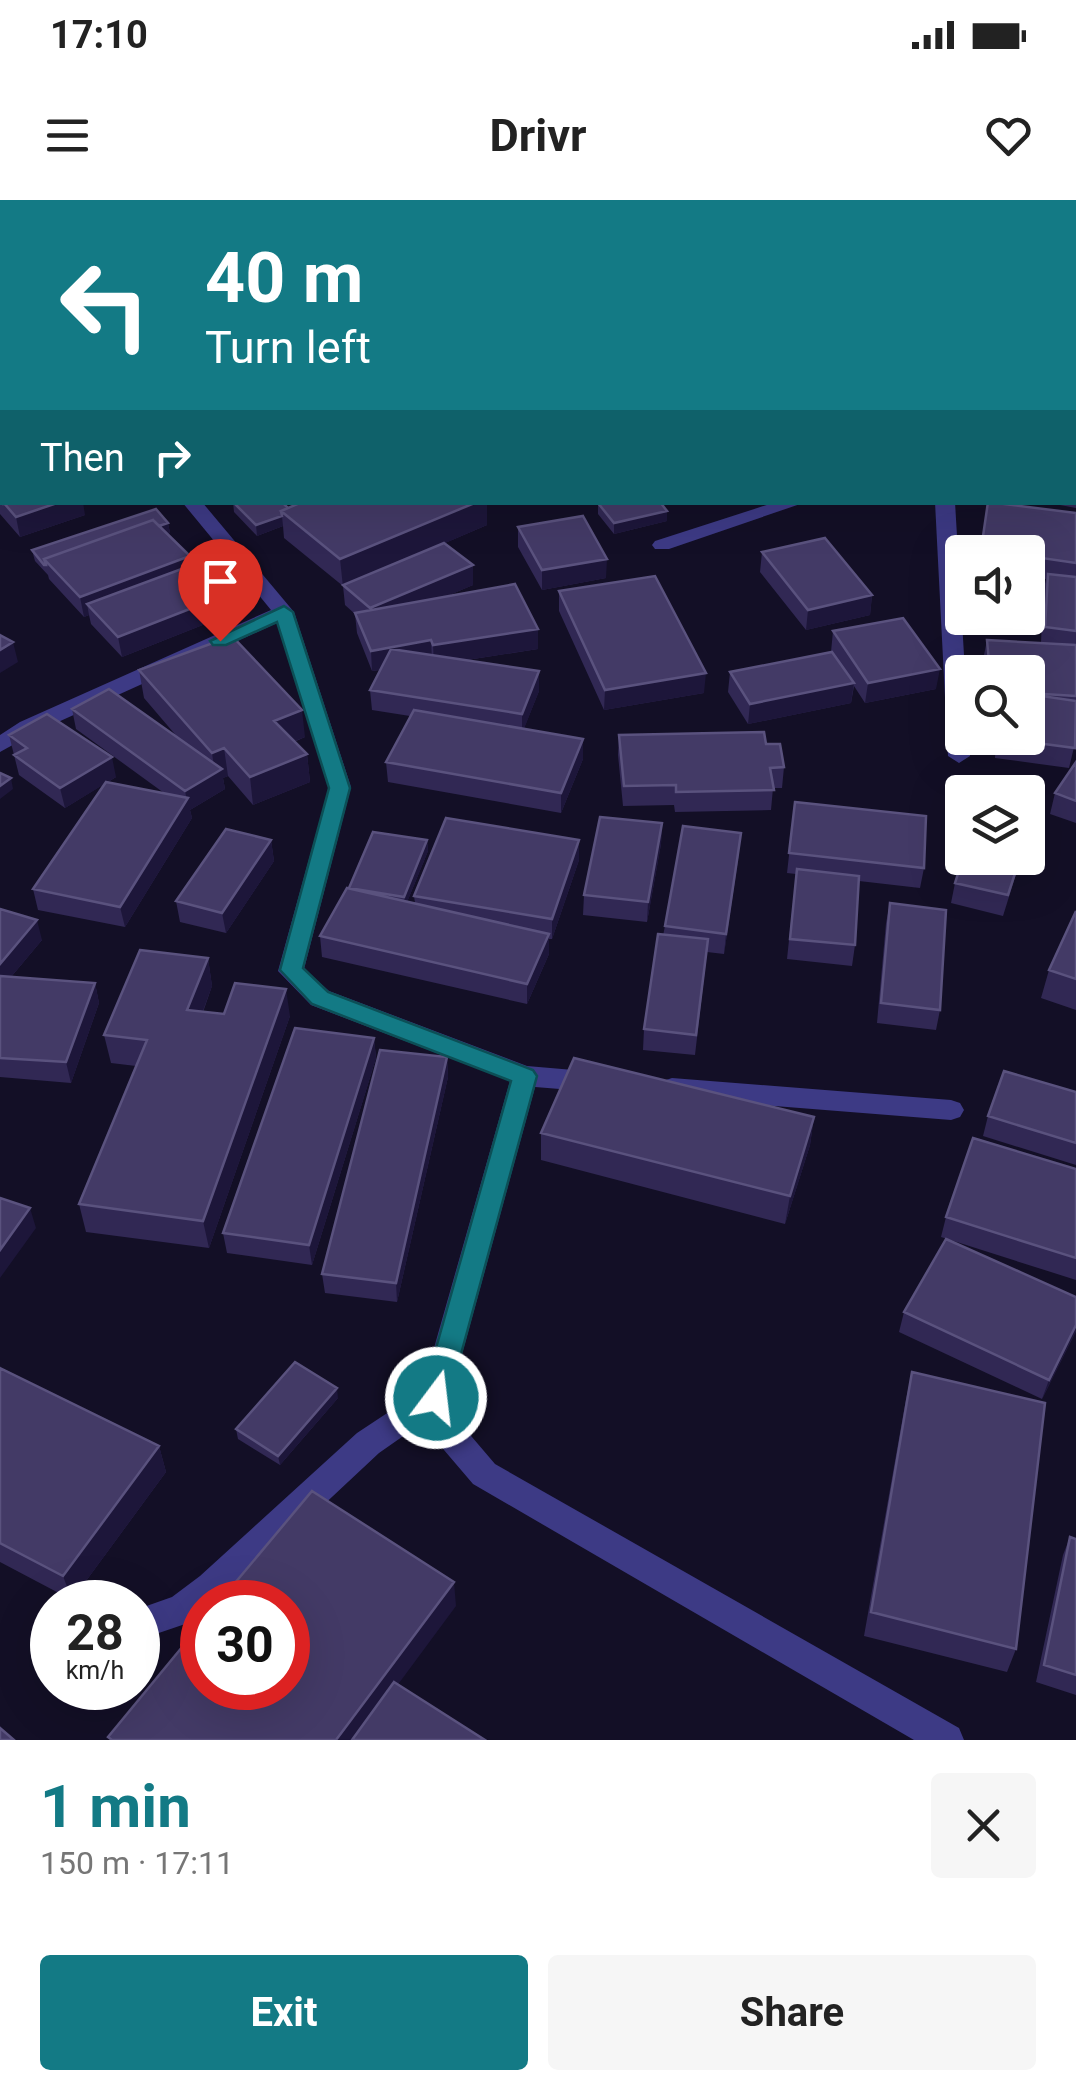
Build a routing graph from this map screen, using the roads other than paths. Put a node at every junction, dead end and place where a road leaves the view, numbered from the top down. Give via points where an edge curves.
1 (194, 505) edge
2 (788, 505) edge
3 (945, 505) edge
4 (662, 545) dead end
5 (284, 612) junction
6 (0, 745) edge
7 (959, 756) dead end
8 (525, 1076) junction
9 (951, 1110) dead end
10 (436, 1398) junction
11 (160, 1617) edge
12 (947, 1740) edge

1 - 5 street
2 - 4 street
3 - 7 street
5 - 6 street
5 - 8 street via 340,788 291,970 320,998
8 - 9 street
8 - 10 street
10 - 11 street via 368,1442 212,1587
10 - 12 street via 455,1440 484,1474

